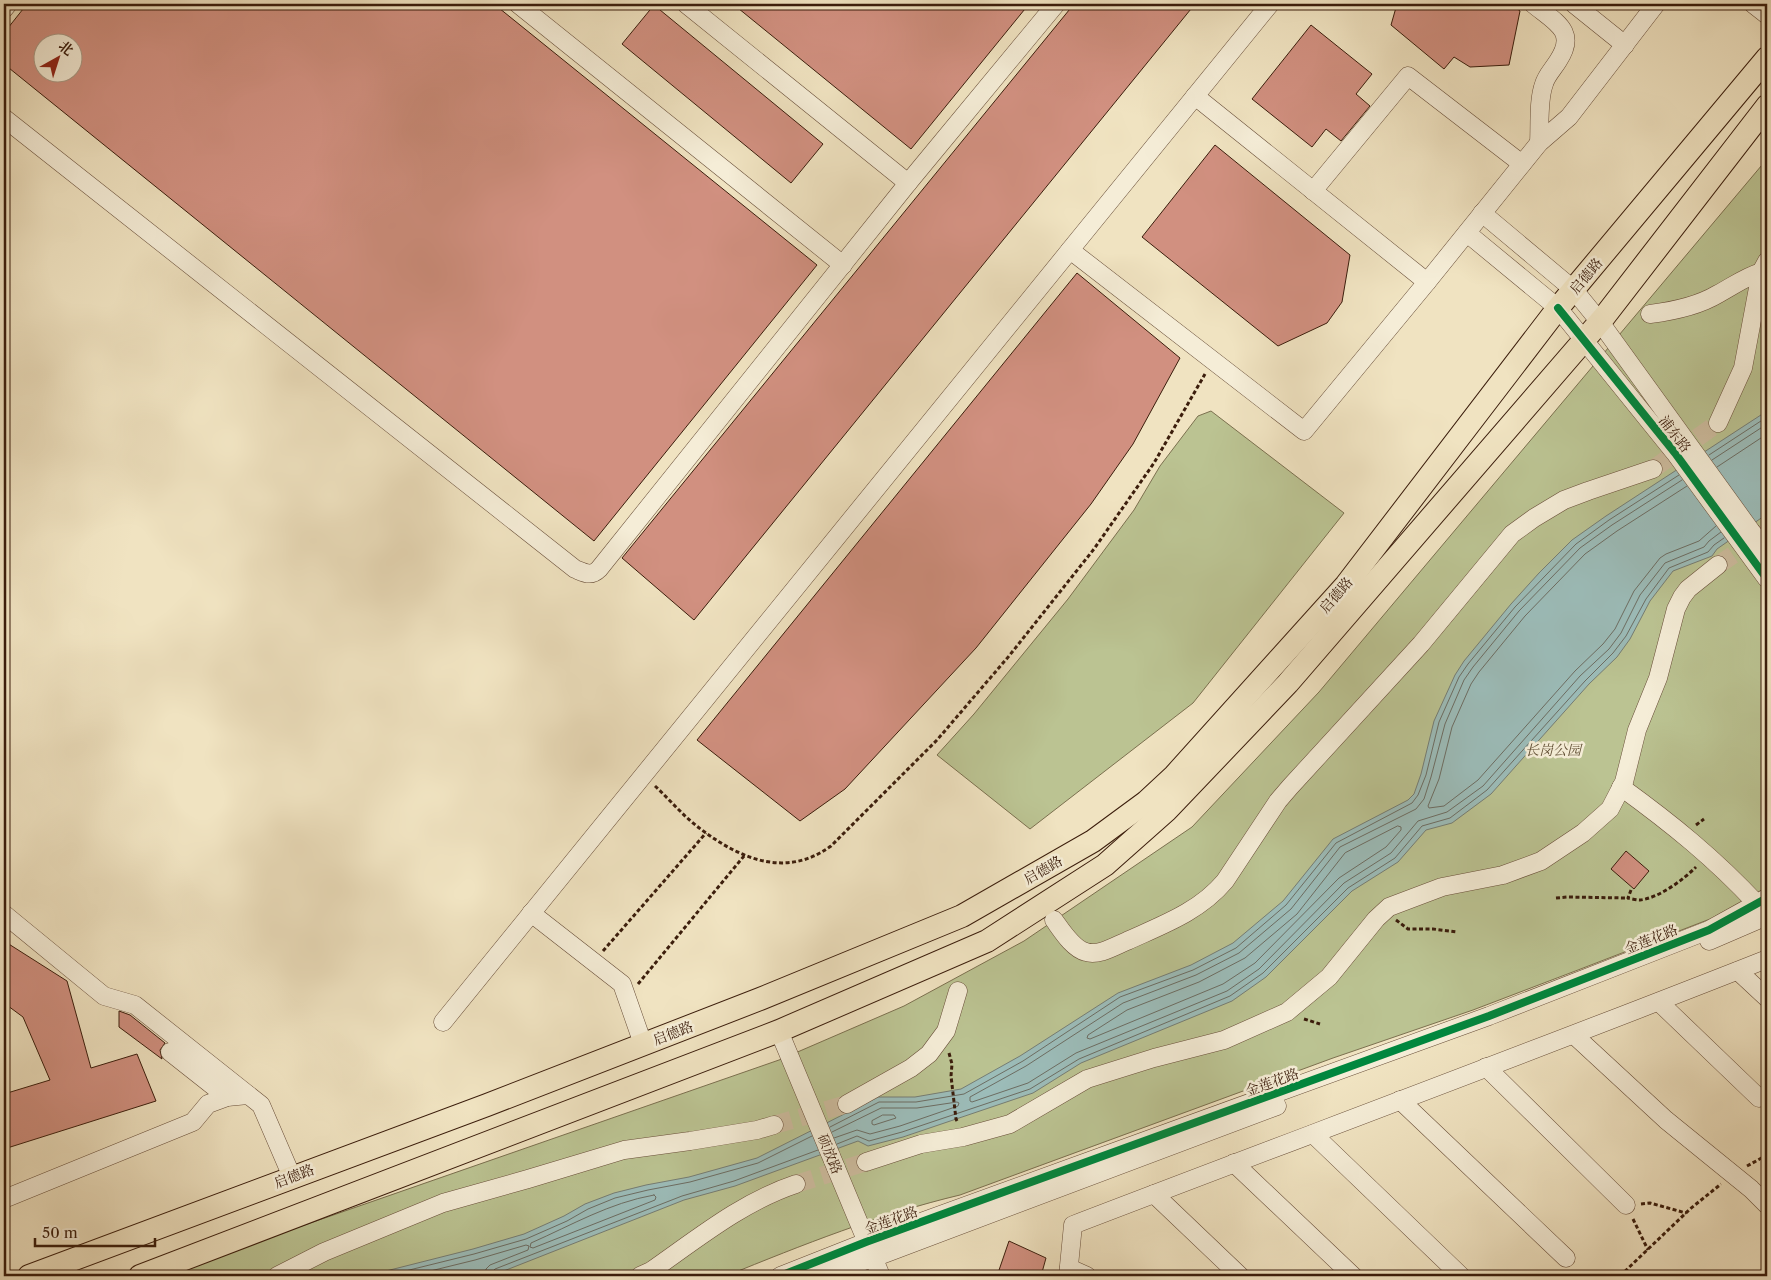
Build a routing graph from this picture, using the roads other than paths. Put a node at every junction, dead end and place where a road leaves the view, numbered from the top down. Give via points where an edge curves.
1 (8, 4) edge
2 (518, 4) edge
3 (686, 4) edge
4 (1056, 4) edge
5 (1270, 4) edge
6 (1533, 4) edge
7 (1574, 4) edge
8 (1656, 4) edge
9 (1753, 4) edge
10 (4, 9) edge
11 (1767, 15) edge
12 (1625, 45) junction
13 (1767, 58) edge
14 (1195, 96) junction
15 (1767, 106) edge
16 (4, 118) edge
17 (1538, 143) junction
18 (1522, 164) junction
19 (908, 183) junction
20 (1313, 191) junction
21 (1482, 213) junction
22 (1466, 233) junction
23 (1070, 250) junction
24 (843, 265) junction
25 (1764, 267) edge
26 (1426, 282) junction
27 (1574, 290) junction
28 (1558, 308) junction
29 (1650, 314) dead end
30 (1600, 322) junction
31 (1584, 340) junction
32 (1718, 423) tunnel mouth
33 (1653, 469) tunnel mouth
34 (1767, 551) edge
35 (1718, 565) tunnel mouth
36 (1767, 579) edge
37 (1621, 787) junction
38 (1764, 906) edge
39 (531, 913) junction
40 (4, 914) edge
41 (1054, 920) dead end
42 (1767, 959) edge
43 (1738, 971) junction
44 (958, 991) dead end
45 (1767, 998) edge
46 (1659, 1002) junction
47 (443, 1022) dead end
48 (780, 1031) junction
49 (1574, 1035) junction
50 (643, 1044) junction
51 (170, 1052) dead end
52 (1486, 1067) junction
53 (248, 1095) junction
54 (227, 1096) junction
55 (1759, 1098) dead end
56 (1400, 1100) junction
57 (847, 1104) tunnel mouth
58 (774, 1125) tunnel mouth
59 (1313, 1134) junction
60 (866, 1162) tunnel mouth
61 (1234, 1163) junction
62 (292, 1177) junction
63 (796, 1184) tunnel mouth
64 (1154, 1194) junction
65 (4, 1199) edge
66 (1626, 1204) road end
67 (1767, 1205) edge
68 (866, 1242) junction
69 (873, 1258) junction
70 (1566, 1258) dead end
71 (1069, 1272) edge
72 (29, 1276) edge
73 (140, 1276) edge
74 (277, 1276) edge
75 (640, 1276) edge
76 (780, 1276) edge
77 (818, 1276) edge
78 (881, 1276) edge
79 (1087, 1276) edge
80 (1240, 1276) edge
81 (1353, 1276) edge
82 (1461, 1276) edge

1 - 10 street
2 - 24 street
3 - 19 street
4 - 19 street
5 - 14 street
6 - 17 street via 1562,29 1567,42 1542,90
7 - 12 street
8 - 12 street
9 - 11 street
12 - 17 street via 1569,117
13 - 27 main road, 启德路
14 - 20 street
14 - 23 street
15 - 30 main road, 启德路
16 - 24 street via 575,569 590,574 599,569
17 - 18 street
18 - 20 street via 1408,76
18 - 21 street
19 - 24 street
20 - 26 street
21 - 22 street
21 - 27 street, 浦东路
22 - 26 street
22 - 28 street, 浦东路
23 - 26 street via 1304,431
23 - 39 street
25 - 29 street via 1716,295 1673,311
25 - 32 street via 1743,368
27 - 28 main road, 启德路
27 - 30 street, 浦东路
28 - 31 street, 浦东路
28 - 50 main road, 启德路 via 1346,585 1174,776 1146,802 1093,841 962,916
30 - 31 main road, 启德路
30 - 34 street, 浦东路
31 - 36 street, 浦东路 via 1675,453
31 - 48 main road, 启德路 via 1288,682 1167,810 1112,859 986,941
33 - 41 street via 1564,500 1512,534 1421,644 1278,801 1225,881 1205,900 1168,924 1103,951 1089,953 1076,947
35 - 37 street via 1688,589 1676,609 1658,678 1637,730
37 - 38 street via 1670,822
37 - 60 street via 1610,809 1583,834 1541,861 1503,875 1442,887 1386,909 1329,977 1287,1012 1224,1040 1087,1079 1010,1124 921,1144
38 - 68 street, 金莲花路 via 1490,1016
38 - 69 street, 金莲花路 via 1754,923 1550,1004
39 - 47 street
39 - 50 street via 622,984
40 - 53 street via 104,996 135,1005
42 - 43 street
43 - 45 street
43 - 46 street
44 - 57 street via 946,1030 929,1054
46 - 49 street
46 - 55 street
48 - 68 street, 硕放路
48 - 73 main road, 启德路
49 - 52 street
49 - 67 street via 1666,1120
50 - 62 main road, 启德路
51 - 54 street
52 - 56 street
52 - 66 street
53 - 54 street
53 - 62 street via 261,1105
54 - 65 street via 208,1104 193,1122
56 - 59 street
56 - 70 street
58 - 74 street via 624,1150 443,1202 324,1252
59 - 61 street
59 - 82 street
61 - 64 street
61 - 81 street
62 - 72 main road, 启德路
63 - 75 street via 750,1204
64 - 71 street via 1073,1225
64 - 80 street
68 - 69 street, 硕放路
68 - 76 street, 金莲花路
69 - 77 street, 金莲花路
69 - 78 street, 硕放路
71 - 79 street

